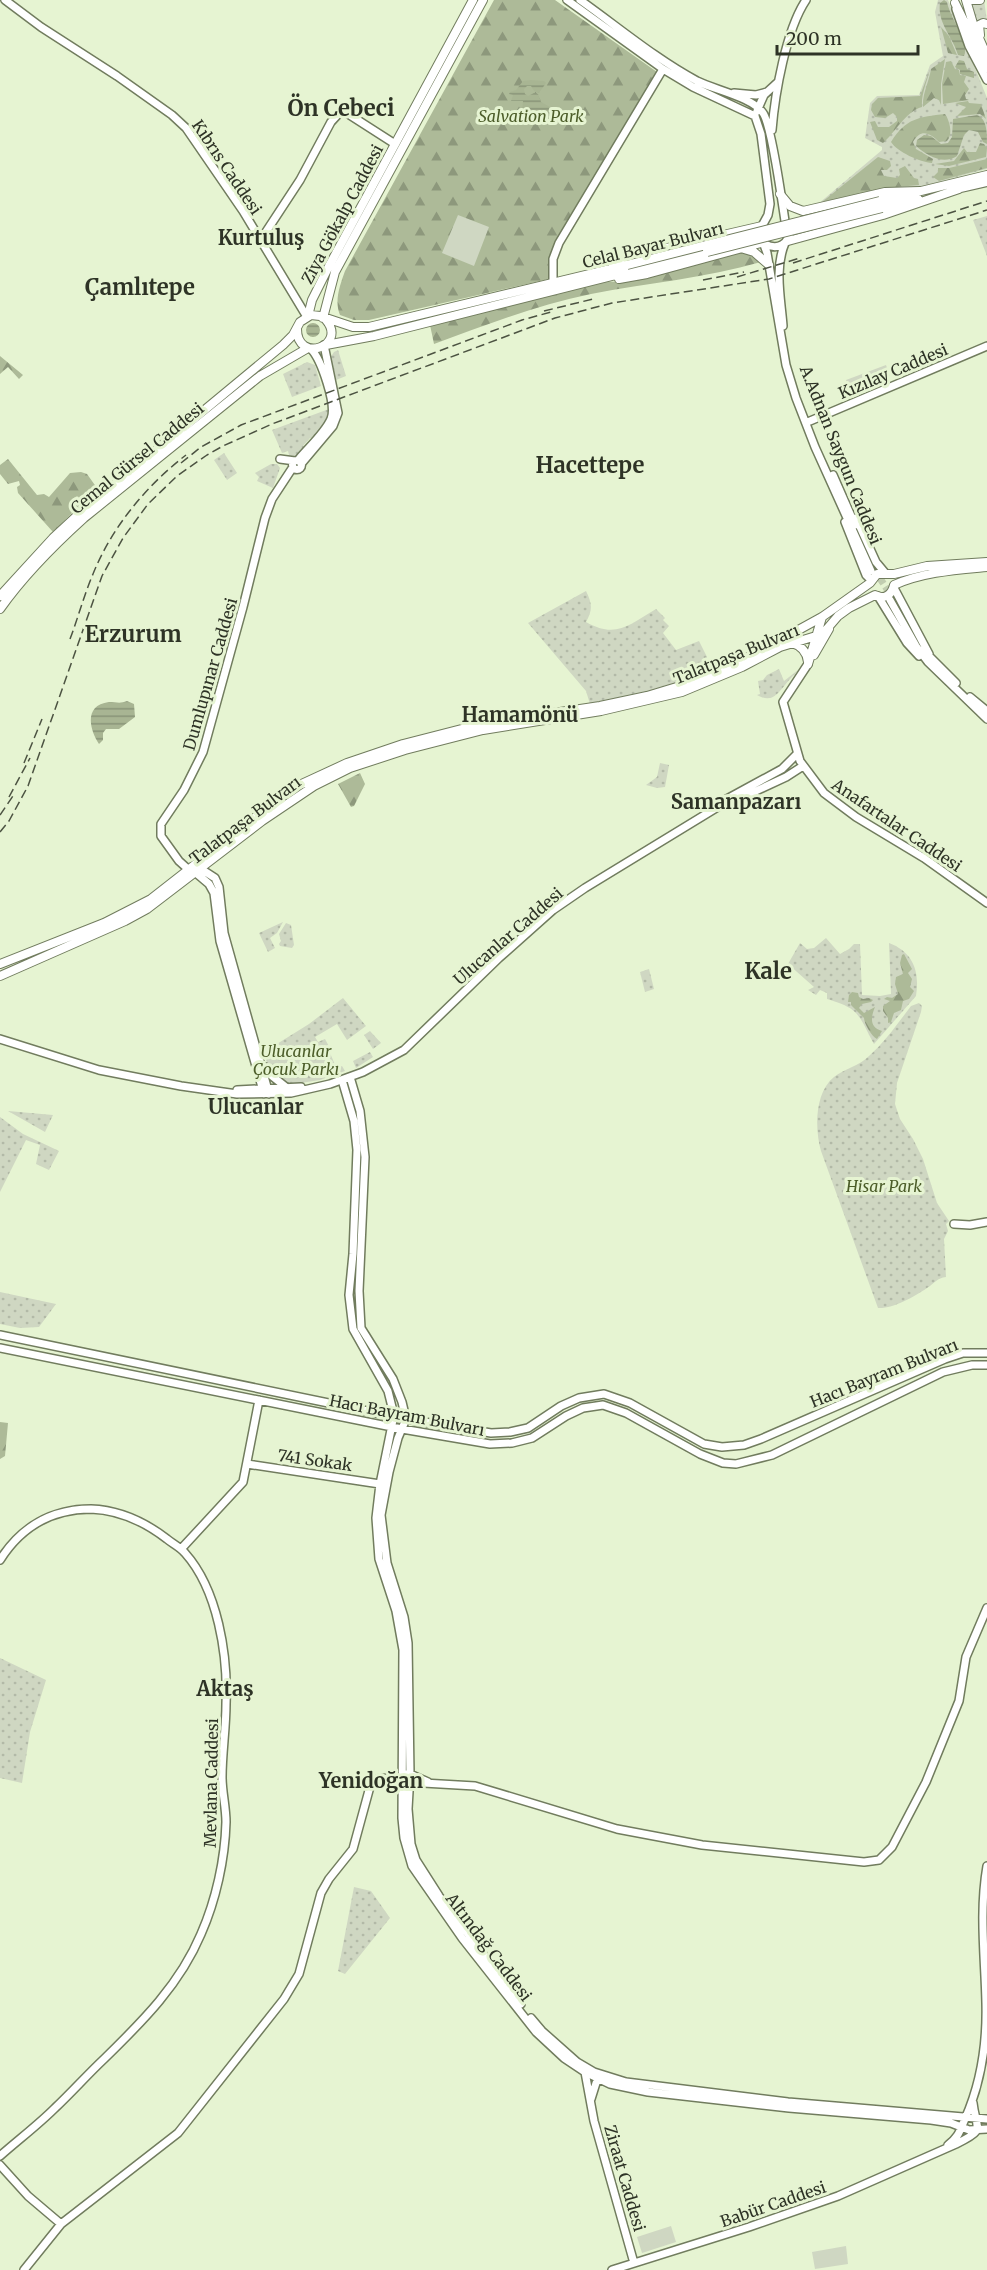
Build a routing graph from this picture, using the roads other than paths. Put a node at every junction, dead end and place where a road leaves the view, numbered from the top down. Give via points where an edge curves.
1 (5, 0) edge
2 (473, 0) edge
3 (483, 0) edge
4 (567, 0) edge
5 (580, 0) edge
6 (806, 0) edge
7 (966, 0) edge
8 (973, 0) edge
9 (980, 0) edge
10 (954, 2) edge
11 (987, 24) edge
12 (987, 56) edge
13 (987, 68) edge
14 (663, 69) junction
15 (987, 80) edge
16 (777, 83) junction
17 (718, 90) junction
18 (767, 92) junction
19 (759, 107) junction
20 (755, 117) junction
21 (771, 143) junction
22 (395, 144) junction
23 (987, 175) edge
24 (987, 182) edge
25 (959, 189) junction
26 (920, 191) junction
27 (780, 194) junction
28 (881, 204) junction
29 (784, 221) junction
30 (764, 223) junction
31 (260, 241) junction
32 (786, 242) junction
33 (765, 243) junction
34 (739, 249) junction
35 (770, 266) junction
36 (607, 274) junction
37 (553, 279) dead end
38 (307, 317) junction
39 (324, 318) junction
40 (297, 329) junction
41 (325, 345) junction
42 (987, 346) edge
43 (310, 348) junction
44 (810, 421) junction
45 (312, 452) junction
46 (314, 461) dead end
47 (296, 464) junction
48 (846, 510) junction
49 (987, 562) edge
50 (987, 567) edge
51 (873, 570) tunnel mouth
52 (887, 574) junction
53 (871, 582) junction
54 (894, 587) junction
55 (0, 596) edge
56 (876, 596) junction
57 (891, 600) tunnel mouth
58 (0, 609) edge
59 (822, 617) junction
60 (831, 625) junction
61 (816, 636) junction
62 (792, 643) junction
63 (930, 660) junction
64 (808, 664) junction
65 (987, 711) edge
66 (987, 719) edge
67 (797, 754) junction
68 (803, 766) junction
69 (721, 805) junction
70 (195, 869) junction
71 (987, 903) edge
72 (0, 964) edge
73 (0, 976) edge
74 (0, 1039) edge
75 (261, 1062) junction
76 (350, 1077) junction
77 (342, 1080) junction
78 (287, 1088) junction
79 (316, 1088) junction
80 (266, 1091) junction
81 (987, 1222) edge
82 (954, 1224) dead end
83 (0, 1335) edge
84 (0, 1348) edge
85 (987, 1353) edge
86 (987, 1365) edge
87 (259, 1400) junction
88 (394, 1415) junction
89 (406, 1419) junction
90 (392, 1427) junction
91 (402, 1429) junction
92 (247, 1464) junction
93 (380, 1484) junction
94 (183, 1551) junction
95 (0, 1560) edge
96 (987, 1608) edge
97 (410, 1774) junction
98 (403, 1779) junction
99 (428, 1782) junction
100 (987, 1866) edge
101 (585, 2072) junction
102 (600, 2077) junction
103 (591, 2101) junction
104 (973, 2103) junction
105 (966, 2117) junction
106 (976, 2118) junction
107 (987, 2119) edge
108 (962, 2127) junction
109 (978, 2129) junction
110 (987, 2129) edge
111 (936, 2153) junction
112 (0, 2156) edge
113 (0, 2165) edge
114 (61, 2224) junction
115 (634, 2263) junction
116 (24, 2270) edge
117 (612, 2270) edge

1 - 31 main road, Kıbrıs Caddesi via 186,128
2 - 22 main road, Ziya Gökalp Caddesi
3 - 39 main road, Ziya Gökalp Caddesi via 335,272
4 - 14 main road
5 - 17 main road via 677,69
6 - 16 main road
7 - 12 main road
8 - 9 main road
10 - 13 main road
10 - 15 main road
11 - 12 main road via 982,23 979,28
14 - 20 main road
14 - 37 main road via 559,243 553,260
16 - 18 main road
16 - 21 main road
17 - 18 main road via 753,96
17 - 19 main road
18 - 19 main road
19 - 20 main road
19 - 21 main road, A.Adnan Saygun Caddesi via 767,120
20 - 30 main road, A.Adnan Saygun Caddesi via 770,197
21 - 27 main road, A.Adnan Saygun Caddesi
22 - 31 main road via 342,110
22 - 38 main road, Ziya Gökalp Caddesi via 312,300
23 - 26 main road, Celal Bayar Bulvarı
24 - 25 main road, Celal Bayar Bulvarı
25 - 28 main road, Celal Bayar Bulvarı
25 - 32 main road
26 - 27 main road via 885,192 803,211 790,206
26 - 28 main road, Celal Bayar Bulvarı
27 - 29 main road, A.Adnan Saygun Caddesi
28 - 36 main road, Celal Bayar Bulvarı, bridge
29 - 30 main road via 775,218
29 - 32 main road, A.Adnan Saygun Caddesi via 790,230
30 - 33 main road, A.Adnan Saygun Caddesi via 760,234
30 - 36 main road via 632,257
31 - 38 main road, Kıbrıs Caddesi
32 - 33 main road via 776,247
32 - 44 main road, A.Adnan Saygun Caddesi via 779,258 784,337 792,376
33 - 34 main road
33 - 35 main road, A.Adnan Saygun Caddesi
34 - 35 main road via 754,252
34 - 36 main road via 637,276 619,279
35 - 48 main road, A.Adnan Saygun Caddesi via 789,377 815,447
36 - 39 main road, Celal Bayar Bulvarı via 369,327 348,326
36 - 41 main road, Celal Bayar Bulvarı via 374,336
38 - 39 main road
38 - 40 main road
39 - 41 main road via 331,331
40 - 43 main road via 300,342
40 - 55 main road, Cemal Gürsel Caddesi via 256,369 73,519
41 - 43 main road
41 - 45 main road, Dumlupınar Caddesi via 338,413 333,426
42 - 44 main road, Kızılay Caddesi
43 - 47 main road via 322,366 333,413
43 - 58 main road, Cemal Gürsel Caddesi via 260,375 84,518 30,571
44 - 48 main road, A.Adnan Saygun Caddesi
45 - 46 main road
45 - 47 main road, Dumlupınar Caddesi
47 - 70 main road, Dumlupınar Caddesi via 265,518 201,757 161,824 161,836 179,861
48 - 51 main road, A.Adnan Saygun Caddesi
48 - 52 main road via 859,524 876,562
48 - 53 main road via 849,536
49 - 52 main road, Talatpaşa Bulvarı via 927,566
50 - 54 main road, Talatpaşa Bulvarı via 928,574
52 - 53 main road, Talatpaşa Bulvarı via 877,574
52 - 54 main road
53 - 56 main road
53 - 59 main road, Talatpaşa Bulvarı
54 - 56 main road, Talatpaşa Bulvarı via 887,596
54 - 63 main road
56 - 60 main road, Talatpaşa Bulvarı via 849,608
56 - 63 main road via 907,643
57 - 63 main road
59 - 61 main road
59 - 70 main road, Talatpaşa Bulvarı via 738,662 667,690 600,706 481,724 355,760 293,788
60 - 61 main road, Talatpaşa Bulvarı
60 - 64 main road
61 - 62 main road, Talatpaşa Bulvarı
61 - 64 main road
62 - 64 main road via 802,647
62 - 70 main road, Talatpaşa Bulvarı via 714,680 668,696 483,730 357,765 303,793
63 - 65 main road
63 - 66 main road
64 - 67 main road, Anafartalar Caddesi via 783,702
67 - 68 main road, Anafartalar Caddesi
67 - 69 main road via 782,769
68 - 69 main road
68 - 71 main road, Anafartalar Caddesi via 819,789 843,808
69 - 76 main road, Ulucanlar Caddesi via 553,910 407,1047
70 - 72 main road, Talatpaşa Bulvarı via 119,916
70 - 73 main road, Talatpaşa Bulvarı via 138,915
70 - 75 main road via 215,878 219,887 224,933
70 - 80 main road via 214,893 219,941
74 - 80 main road, Ulucanlar Caddesi via 108,1072 243,1095
75 - 78 main road
75 - 80 main road
76 - 77 main road, Ulucanlar Caddesi
76 - 89 main road via 360,1111 365,1157 361,1328 393,1379
77 - 79 main road, Ulucanlar Caddesi
77 - 88 main road via 354,1121 357,1150 349,1295 353,1329 388,1391
78 - 79 main road, Ulucanlar Caddesi
78 - 80 main road, Ulucanlar Caddesi
79 - 80 main road, Ulucanlar Caddesi
81 - 82 main road
83 - 88 main road, Hacı Bayram Bulvarı
84 - 87 main road, Hacı Bayram Bulvarı
85 - 89 main road, Hacı Bayram Bulvarı via 963,1353 945,1359 744,1445 704,1444 630,1403 604,1394 579,1398 528,1428 510,1432 491,1433
86 - 91 main road, Hacı Bayram Bulvarı via 943,1371 772,1455 736,1464 700,1454 626,1413 603,1405 583,1408 532,1438 512,1443 490,1444
87 - 90 main road, Hacı Bayram Bulvarı
87 - 92 main road
88 - 89 main road, Hacı Bayram Bulvarı
88 - 90 main road, Altındağ Caddesi
89 - 91 main road
90 - 91 main road, Hacı Bayram Bulvarı
90 - 93 main road, Altındağ Caddesi
91 - 97 main road via 381,1515 386,1554 408,1642
92 - 93 main road, 741 Sokak
92 - 94 main road via 243,1482
93 - 98 main road, Altındağ Caddesi via 378,1551 403,1650
94 - 95 main road, Mevlana Caddesi via 139,1521 88,1509 37,1523 14,1540
94 - 112 main road, Mevlana Caddesi via 203,1576 218,1620 226,1695 222,1777 225,1838 210,1911 185,1966 153,2009 56,2108
96 - 99 main road via 966,1657 959,1701 926,1782 892,1847 879,1860 864,1862 702,1845 617,1829 475,1786
97 - 98 main road
97 - 99 main road
98 - 99 main road via 421,1785
98 - 101 main road, Altındağ Caddesi via 404,1838 412,1866 533,2029
98 - 102 main road, Altındağ Caddesi via 416,1860 439,1896 535,2024
98 - 114 main road via 382,1778 371,1783 353,1849 321,1893 299,1974 284,2000 177,2133
100 - 104 main road via 982,1922 987,2004
101 - 102 main road, Altındağ Caddesi
101 - 103 main road, Ziraat Caddesi
102 - 103 main road, Ziraat Caddesi
102 - 105 main road, Altındağ Caddesi via 700,2093
102 - 108 main road, Altındağ Caddesi via 626,2088 663,2094 931,2120
103 - 115 main road, Ziraat Caddesi
104 - 105 main road, Babür Caddesi
104 - 106 main road
105 - 106 main road, Altındağ Caddesi
105 - 108 main road, Babür Caddesi
106 - 107 main road, Altındağ Caddesi
106 - 109 main road
108 - 109 main road, Altındağ Caddesi
108 - 111 main road, Babür Caddesi via 955,2140
109 - 110 main road, Altındağ Caddesi
109 - 111 main road, Babür Caddesi
111 - 115 main road, Babür Caddesi via 796,2211
113 - 114 main road
114 - 116 main road
115 - 117 main road, Babür Caddesi

